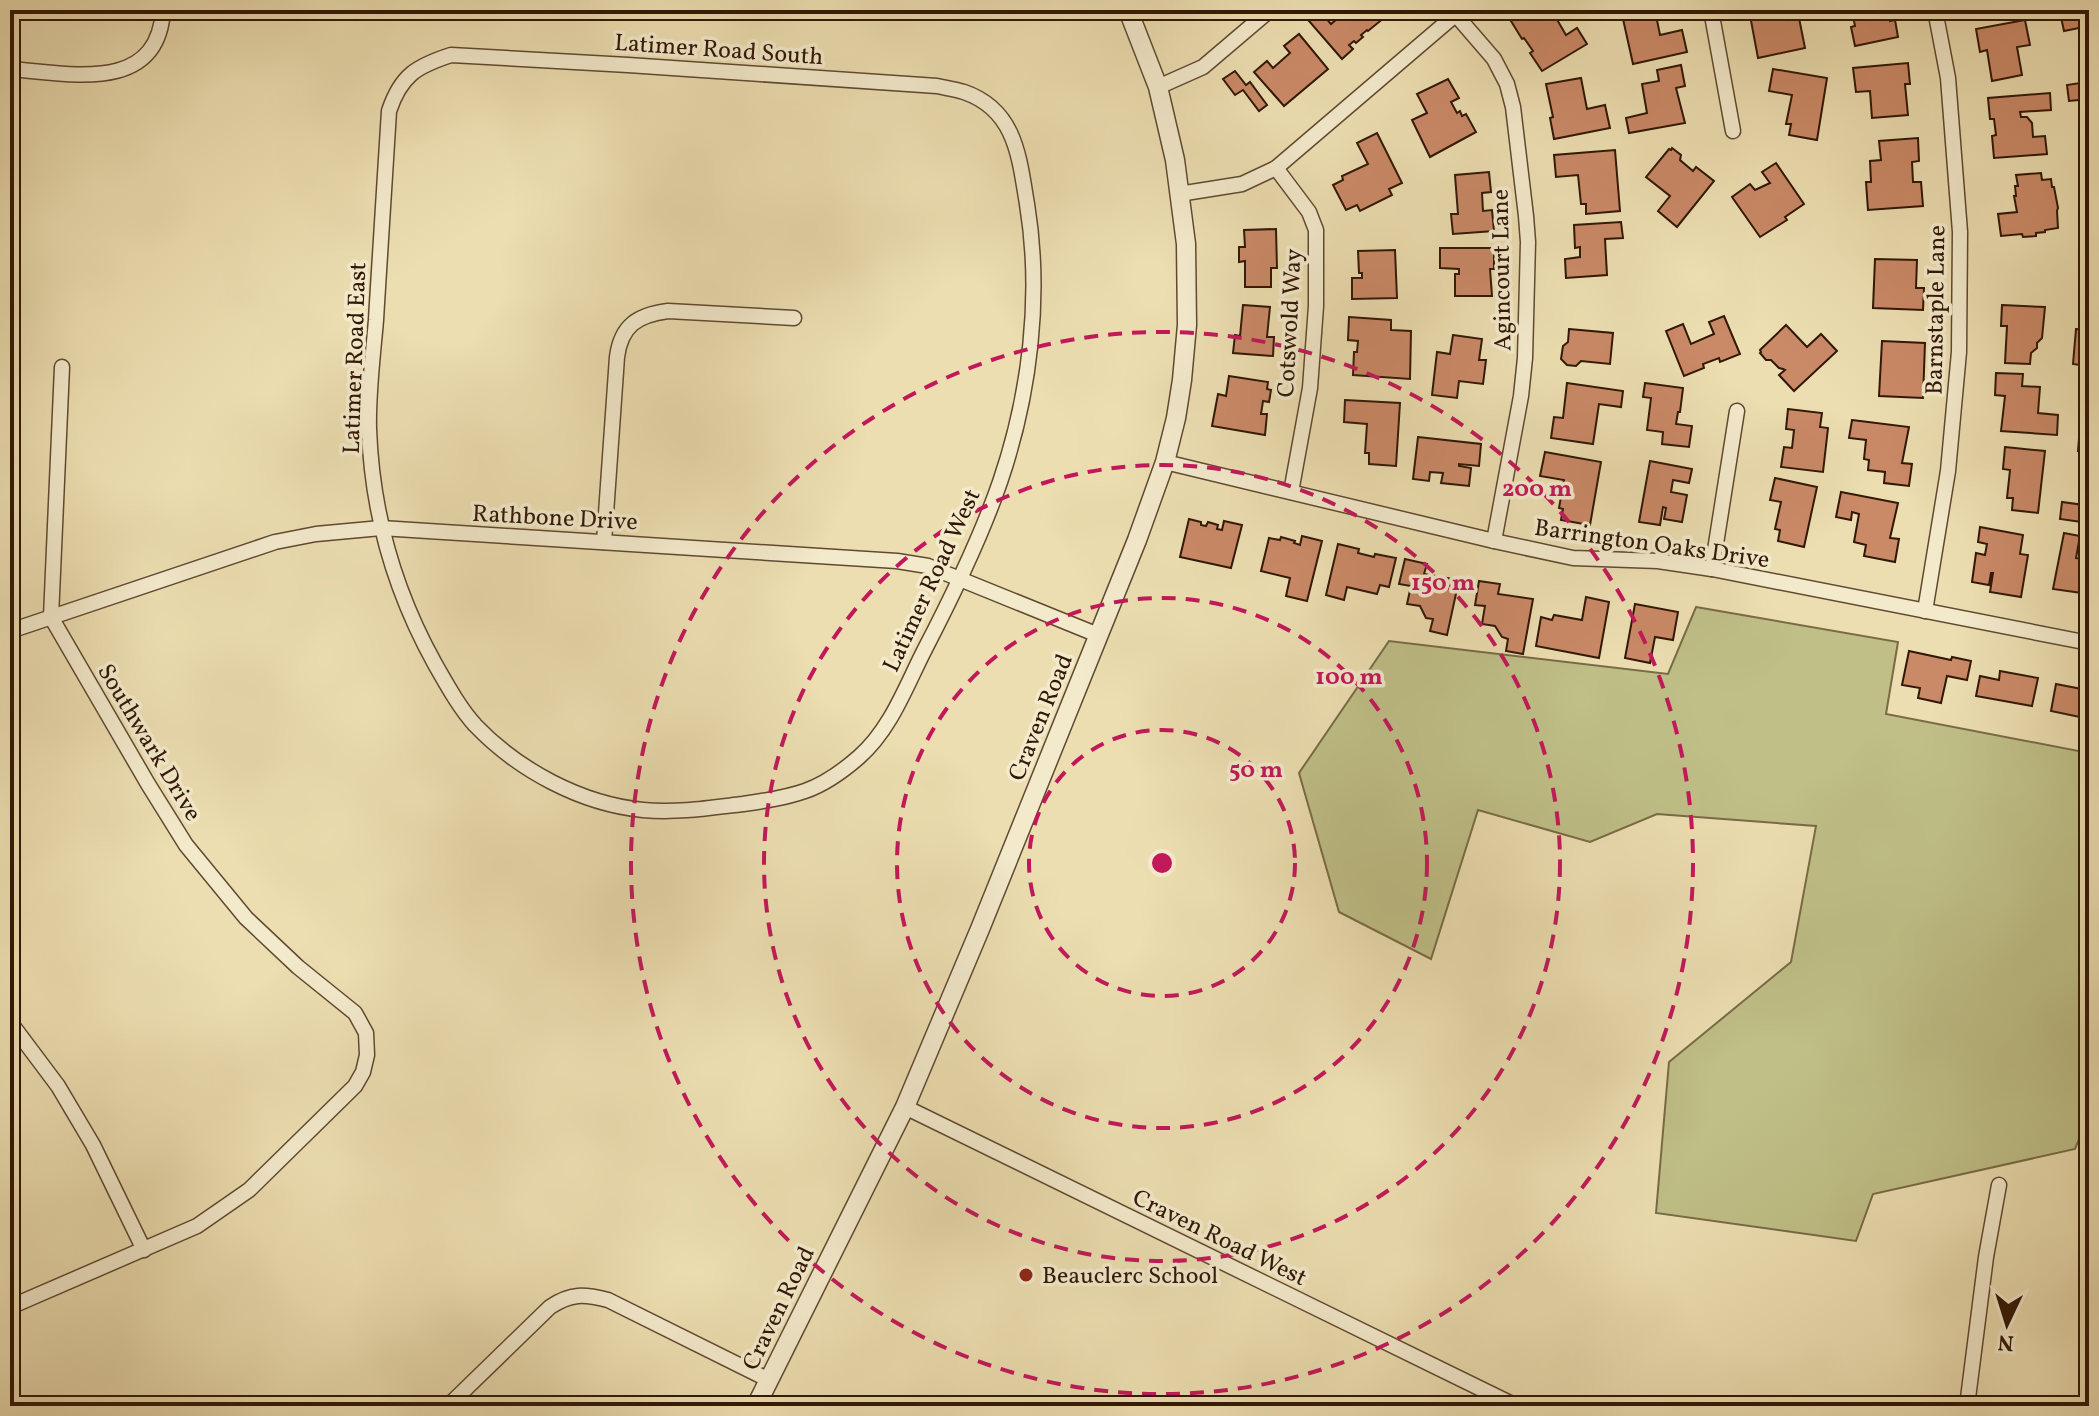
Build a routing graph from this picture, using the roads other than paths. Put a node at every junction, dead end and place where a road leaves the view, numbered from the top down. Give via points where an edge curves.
1 (163, 10) edge
2 (1128, 10) edge
3 (1270, 10) edge
4 (1711, 10) edge
5 (1935, 10) edge
6 (1459, 12) edge
7 (10, 69) edge
8 (410, 75) joint
9 (1158, 87) junction
10 (980, 100) joint
11 (1733, 131) dead end
12 (1276, 168) junction
13 (1179, 194) junction
14 (794, 318) dead end
15 (62, 367) dead end
16 (1737, 411) dead end
17 (1165, 462) junction
18 (1291, 492) junction
19 (381, 528) junction
20 (1494, 541) junction
21 (604, 542) junction
22 (1712, 569) junction
23 (961, 579) junction
24 (1925, 611) junction
25 (51, 617) junction
26 (10, 631) edge
27 (1098, 635) junction
28 (2089, 643) edge
29 (640, 809) joint
30 (10, 1022) edge
31 (905, 1107) junction
32 (1999, 1185) dead end
33 (144, 1250) junction
34 (10, 1307) edge
35 (769, 1380) junction
36 (448, 1406) edge
37 (756, 1406) edge
38 (1516, 1406) edge
39 (1967, 1406) edge

1 - 7 street via 156,41 146,55 119,72
2 - 9 street, Craven Road
3 - 9 street via 1203,67
4 - 11 street
5 - 24 street, Barnstaple Lane via 1948,78 1960,232 1959,352 1948,471
6 - 12 street
6 - 20 street, Agincourt Lane via 1507,84 1526,216 1525,358
8 - 10 street, Latimer Road South via 451,55 937,86
8 - 19 street, Latimer Road East via 395,92 389,111 369,426
9 - 13 street, Craven Road
10 - 23 street, Latimer Road West via 1010,129 1018,150 1035,287 1018,415 1000,482
12 - 13 street via 1242,184
12 - 18 street, Cotswold Way via 1316,230 1310,388
13 - 17 street, Craven Road via 1187,325
14 - 21 street via 668,311 644,317 623,334
15 - 25 street
16 - 22 street
17 - 18 street, Barrington Oaks Drive
17 - 27 street, Craven Road
18 - 20 street, Barrington Oaks Drive
19 - 21 street, Rathbone Drive
19 - 25 street, Rathbone Drive via 275,542
19 - 29 street, Latimer Road East via 422,641 474,724 523,765 560,786
20 - 22 street, Barrington Oaks Drive via 1573,558
21 - 23 street, Rathbone Drive via 897,561
22 - 24 street, Barrington Oaks Drive
23 - 27 street, Rathbone Drive
23 - 29 street, Latimer Road West via 886,726 837,775 781,798 694,811
24 - 28 street, Barrington Oaks Drive
25 - 26 street, Rathbone Drive
25 - 33 street, Southwark Drive via 186,845 246,918 355,1013 366,1033 367,1055 355,1086 249,1190 197,1226
27 - 31 street, Craven Road
30 - 33 street via 93,1145
31 - 35 street, Craven Road
31 - 38 street, Craven Road West
32 - 39 street
33 - 34 street
35 - 36 street via 608,1300 586,1295 564,1298 550,1307
35 - 37 street, Craven Road

